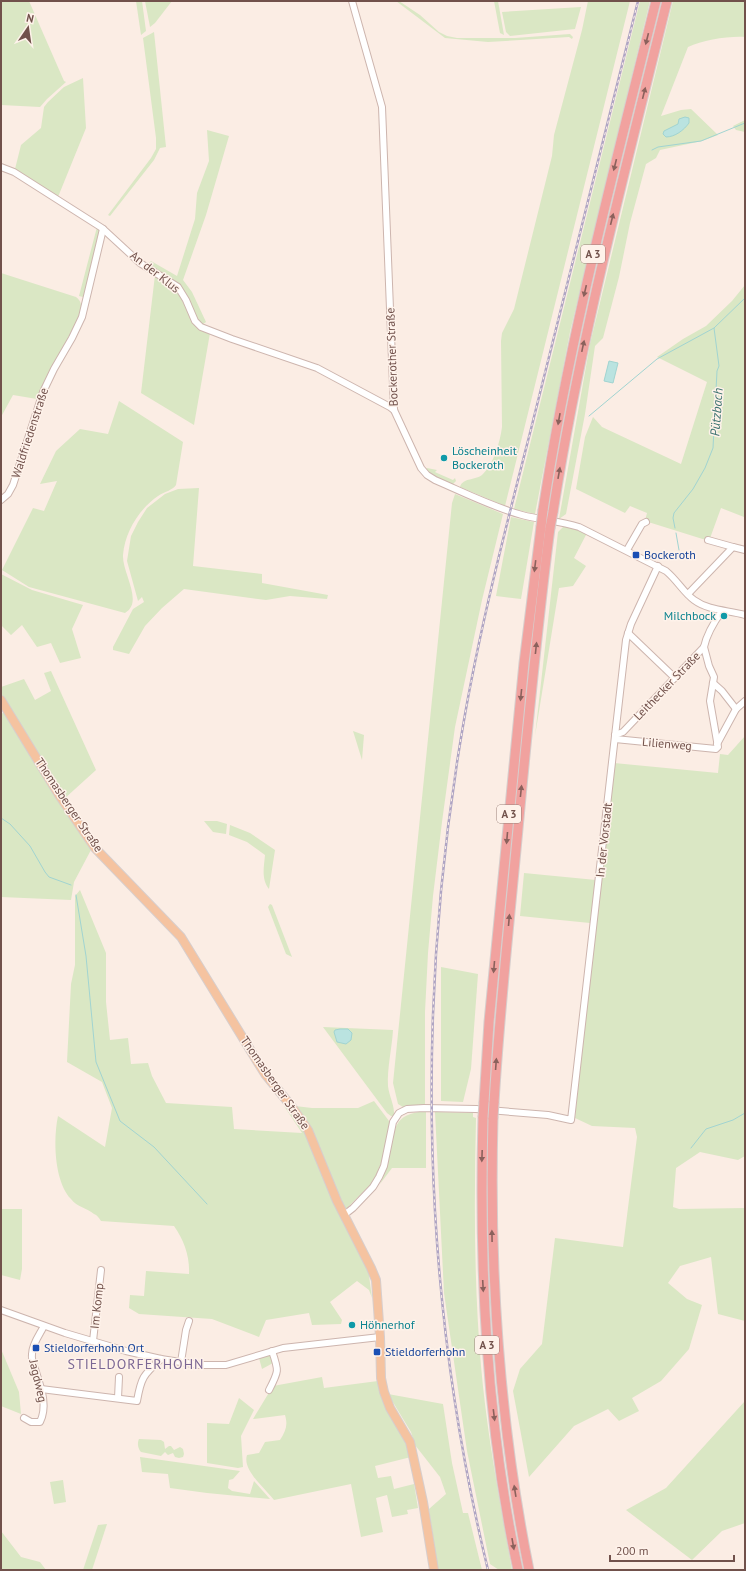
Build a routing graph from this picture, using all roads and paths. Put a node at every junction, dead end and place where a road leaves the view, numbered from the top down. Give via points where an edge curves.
1 (352, 1) edge
2 (656, 1) edge
3 (666, 1) edge
4 (1, 167) edge
5 (103, 229) junction
6 (394, 410) junction
7 (1, 500) edge
8 (646, 522) dead end
9 (708, 540) dead end
10 (733, 547) junction
11 (627, 550) junction
12 (745, 550) edge
13 (658, 566) junction
14 (688, 594) junction
15 (722, 611) junction
16 (745, 615) edge
17 (628, 633) junction
18 (704, 647) junction
19 (675, 678) junction
20 (713, 683) junction
21 (1, 700) edge
22 (745, 701) edge
23 (736, 709) junction
24 (615, 737) junction
25 (718, 745) junction
26 (344, 1215) junction
27 (101, 1270) dead end
28 (1, 1310) edge
29 (189, 1321) dead end
30 (44, 1326) junction
31 (380, 1337) junction
32 (92, 1341) junction
33 (272, 1351) junction
34 (161, 1359) junction
35 (181, 1362) junction
36 (120, 1377) dead end
37 (41, 1389) junction
38 (269, 1390) dead end
39 (118, 1398) junction
40 (24, 1418) dead end
41 (434, 1570) edge
42 (518, 1570) edge
43 (529, 1570) edge

1 - 6 street, Bockerother Straße via 382,107
2 -> 42 highway, A 3, bridge via 582,302 543,510 523,671 491,1007 483,1117 481,1216 485,1322 497,1439
43 -> 3 highway, A 3, bridge via 506,1430 496,1321 492,1215 493,1118 499,1023 538,622 550,528 592,304
4 - 5 street, An der Klus via 14,172
5 - 6 street, An der Klus via 140,263 178,288 201,327 317,368
5 - 7 street, Waldfriedenstraße via 82,317 43,392 13,485
6 - 11 street, Bockerother Straße via 421,468 427,475 512,512 565,522
8 - 11 street via 642,524
9 - 10 street
10 - 12 street
10 - 14 street
11 - 13 street, Bockerother Straße
13 - 14 street, Bockerother Straße via 675,578
13 - 17 street, In der Vorstadt
14 - 15 street, Bockerother Straße via 703,605
15 - 16 street, Bockerother Straße
15 - 18 street, Leithecker Straße via 706,638
17 - 19 street
17 - 24 street, In der Vorstadt
18 - 19 street, Leithecker Straße
18 - 20 street via 714,677
19 - 24 street, Leithecker Straße via 623,732
20 - 23 street
20 - 25 street via 710,701
21 - 26 main road, Thomasberger Straße via 95,848 181,937 265,1074 308,1130
22 - 23 street
23 - 25 street
24 - 25 street, Lilienweg via 716,748
24 - 26 street, In der Vorstadt via 570,1120 476,1109 407,1109 399,1113 393,1122 384,1166 379,1177 373,1187
26 - 31 main road, Thomasberger Straße via 376,1280
27 - 32 street, Im Komp
28 - 30 street
29 - 35 street
30 - 32 street
30 - 37 street, Jagdweg via 32,1352
31 - 33 street
31 - 41 main road, Thomasberger Straße via 384,1392 390,1408 410,1442
32 - 34 street
33 - 35 street via 226,1365
33 - 38 street via 278,1368
34 - 35 street
34 - 39 street via 143,1378 137,1401
36 - 39 street
37 - 39 street
37 - 40 street, Jagdweg via 45,1406 40,1422 31,1422

